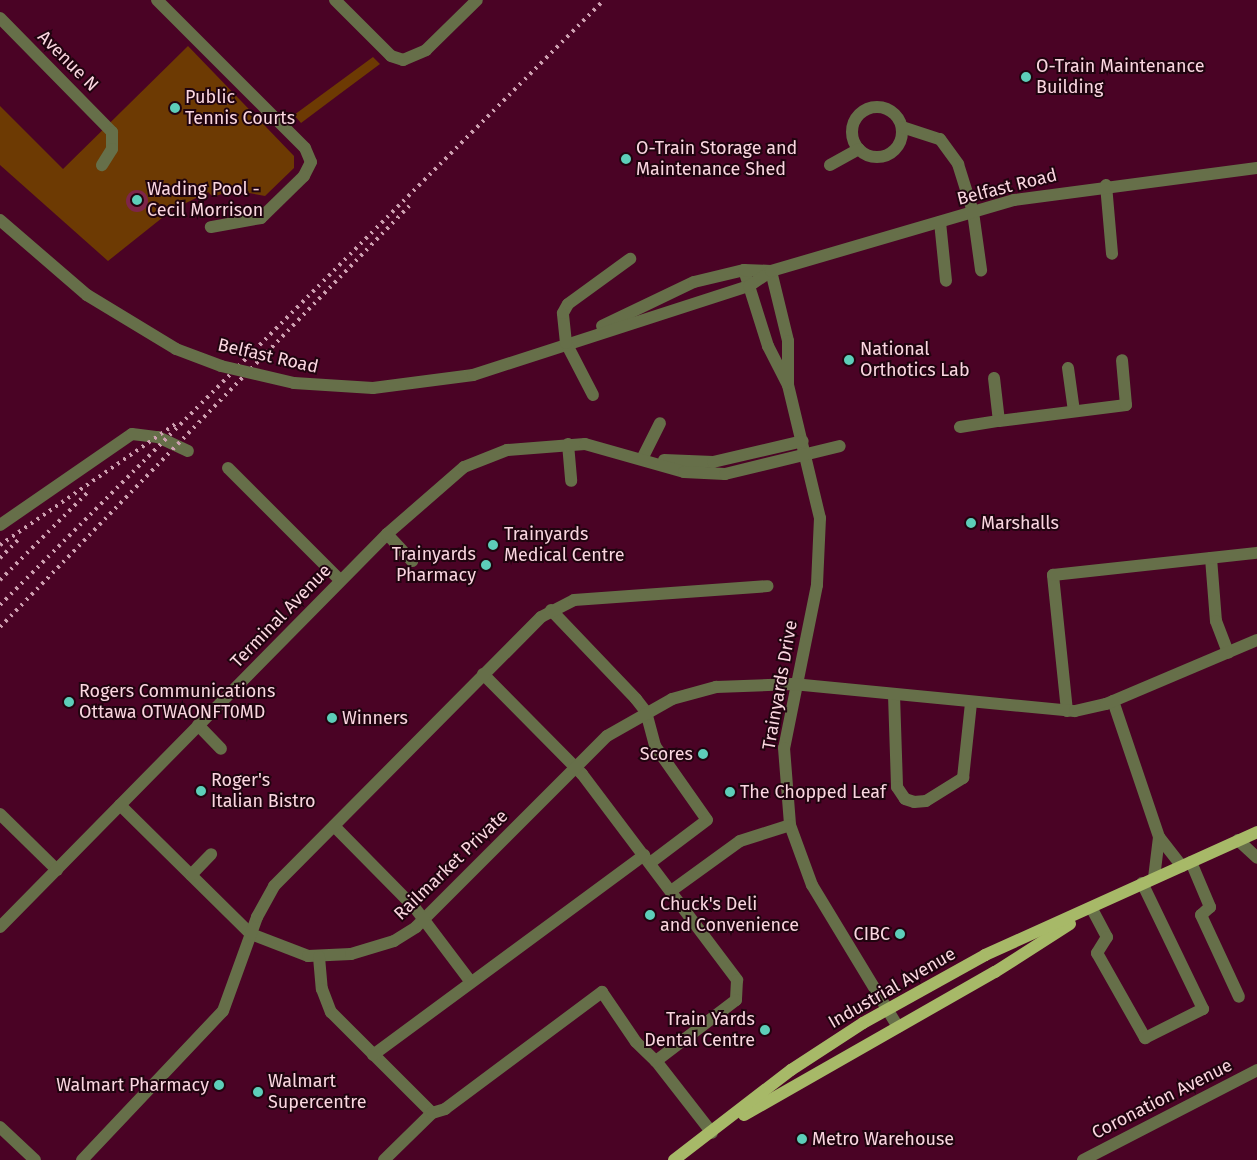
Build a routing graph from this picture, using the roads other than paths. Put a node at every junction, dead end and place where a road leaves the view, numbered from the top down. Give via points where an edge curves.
1 (157, 0) edge
2 (335, 0) edge
3 (478, 0) edge
4 (0, 18) edge
5 (902, 127) junction
6 (859, 149) junction
7 (830, 165) dead end
8 (102, 166) dead end
9 (1257, 168) edge
10 (1106, 185) junction
11 (973, 212) junction
12 (0, 220) edge
13 (940, 222) junction
14 (211, 227) dead end
15 (1112, 254) dead end
16 (630, 259) dead end
17 (744, 270) junction
18 (981, 270) dead end
19 (771, 271) junction
20 (946, 281) dead end
21 (749, 286) junction
22 (566, 343) junction
23 (1122, 360) dead end
24 (1068, 368) dead end
25 (994, 378) dead end
26 (788, 385) junction
27 (593, 395) dead end
28 (1074, 411) junction
29 (999, 421) junction
30 (660, 423) dead end
31 (960, 427) dead end
32 (803, 441) junction
33 (568, 444) junction
34 (840, 446) dead end
35 (188, 451) dead end
36 (807, 455) junction
37 (642, 459) junction
38 (228, 468) dead end
39 (571, 481) dead end
40 (0, 525) edge
41 (387, 534) junction
42 (1257, 553) edge
43 (1211, 558) junction
44 (412, 561) dead end
45 (340, 580) junction
46 (767, 586) dead end
47 (551, 610) junction
48 (1257, 640) edge
49 (1228, 653) junction
50 (483, 674) junction
51 (794, 684) junction
52 (894, 695) junction
53 (1113, 701) junction
54 (971, 703) junction
55 (1067, 711) junction
56 (646, 712) junction
57 (198, 725) junction
58 (221, 749) dead end
59 (575, 766) junction
60 (120, 805) junction
61 (0, 814) edge
62 (790, 825) junction
63 (334, 826) junction
64 (1257, 832) edge
65 (1159, 837) junction
66 (1238, 840) junction
67 (211, 854) dead end
68 (1257, 858) edge
69 (647, 859) junction
70 (1186, 864) junction
71 (57, 870) junction
72 (191, 875) junction
73 (1148, 881) junction
74 (671, 891) junction
75 (1105, 900) junction
76 (1092, 909) junction
77 (425, 919) junction
78 (0, 927) edge
79 (251, 934) junction
80 (319, 957) junction
81 (470, 982) junction
82 (1239, 997) dead end
83 (888, 1009) junction
84 (898, 1027) junction
85 (373, 1055) junction
86 (656, 1061) junction
87 (1257, 1070) edge
88 (432, 1112) junction
89 (0, 1127) edge
90 (712, 1133) junction
91 (35, 1160) edge
92 (82, 1160) edge
93 (384, 1160) edge
94 (674, 1160) edge
95 (1083, 1160) edge

1 - 14 street via 305,148 311,162 304,176 261,218
2 - 3 street via 391,56 403,60 426,50
4 - 8 street, Avenue N via 110,129 114,142
5 - 6 street via 898,146 889,154 869,156
5 - 6 street via 885,108 866,110 852,131
5 - 11 street via 940,139 958,164
6 - 7 street
9 - 10 street, Belfast Road
10 - 11 street, Belfast Road via 1045,194
10 - 15 street
11 - 13 street, Belfast Road
11 - 18 street
12 - 22 street, Belfast Road, bridge via 86,295 176,349 246,373 294,384 373,388 424,384 500,367
13 - 19 street, Belfast Road
13 - 20 street
16 - 22 street via 565,308
17 - 19 street, Belfast Road
17 - 21 street, Trainyards Drive
17 - 22 street, Belfast Road via 675,289
19 - 21 street, Belfast Road
19 - 26 street, Trainyards Drive via 788,342
21 - 22 street, Belfast Road
21 - 26 street, Trainyards Drive via 768,346
22 - 27 street
23 - 28 street via 1126,404
24 - 28 street
25 - 29 street
26 - 32 street, Trainyards Drive
28 - 29 street
29 - 31 street
30 - 37 street
32 - 36 street, Trainyards Drive
32 - 37 street, Terminal Avenue via 713,462
33 - 37 street, Terminal Avenue via 599,445
33 - 39 street
33 - 41 street, Terminal Avenue via 521,448 477,460 436,487
34 - 36 street, Terminal Avenue
35 - 40 street via 158,437 132,434
36 - 37 street, Terminal Avenue via 712,475
36 - 51 street, Trainyards Drive via 819,506 821,552
38 - 45 street
41 - 44 street
41 - 45 street, Terminal Avenue
42 - 43 street
43 - 49 street via 1216,621
43 - 55 street via 1053,575
45 - 57 street, Terminal Avenue
46 - 47 street via 603,596 574,600
47 - 50 street
47 - 56 street
48 - 49 street, Railmarket Private
49 - 53 street, Railmarket Private
50 - 59 street
50 - 63 street
51 - 52 street, Railmarket Private
51 - 56 street, Railmarket Private via 716,687
51 - 62 street, Trainyards Drive via 783,768
52 - 54 street, Railmarket Private
52 - 54 street via 897,783 903,797 914,802 926,801 963,778
53 - 55 street, Railmarket Private
53 - 65 street
54 - 55 street, Railmarket Private
56 - 59 street, Railmarket Private via 607,736
56 - 69 street via 655,746 707,820
57 - 58 street
57 - 60 street, Terminal Avenue
59 - 69 street
59 - 77 street, Railmarket Private
60 - 71 street, Terminal Avenue
60 - 72 street, Railmarket Private
61 - 71 street
62 - 74 street via 740,841
62 - 83 street, Trainyards Drive via 812,885
63 - 77 street
63 - 79 street via 274,886
64 - 66 main road, Industrial Avenue
65 - 70 street
65 - 73 street
66 - 68 street
66 - 70 main road, Industrial Avenue
67 - 72 street
69 - 74 street
69 - 81 street
70 - 73 main road, Industrial Avenue
70 - 82 street via 1210,907 1201,915
71 - 78 street, Terminal Avenue
72 - 79 street, Railmarket Private
73 - 75 main road, Industrial Avenue
73 - 76 street via 1203,1009 1145,1038 1097,953 1106,937
74 - 86 street via 736,980 740,991 736,1000
75 - 76 main road, Industrial Avenue
75 - 83 main road, Industrial Avenue via 986,955
76 - 84 main road, Industrial Avenue
77 - 80 street, Railmarket Private via 380,946
77 - 81 street
79 - 80 street, Railmarket Private via 288,951
79 - 92 street via 223,1011
80 - 85 street via 321,983 331,1012
81 - 85 street
83 - 84 street, Trainyards Drive
83 - 90 main road, Industrial Avenue via 791,1070
84 - 90 main road, Industrial Avenue
85 - 88 street
86 - 88 street via 636,1042 602,992 445,1109
86 - 90 street
87 - 95 street, Coronation Avenue
88 - 93 street
89 - 91 street
90 - 94 main road, Industrial Avenue

